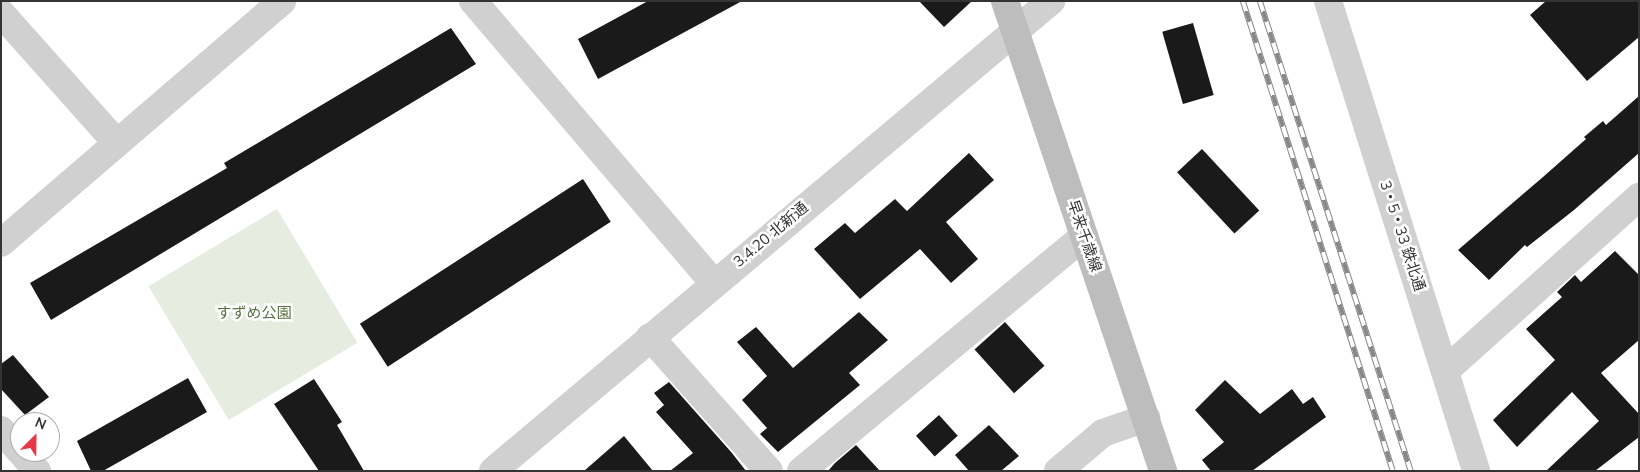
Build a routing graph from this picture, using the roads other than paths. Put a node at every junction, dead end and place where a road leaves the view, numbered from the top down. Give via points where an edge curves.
1 (282, 1) edge
2 (473, 1) edge
3 (1005, 1) edge
4 (1051, 1) edge
5 (1328, 1) edge
6 (1, 13) edge
7 (1014, 31) junction
8 (117, 143) junction
9 (1639, 197) edge
10 (1084, 236) junction
11 (1, 243) edge
12 (714, 283) junction
13 (650, 337) junction
14 (1445, 371) junction
15 (1146, 418) junction
16 (1, 430) edge
17 (10, 440) edge
18 (493, 471) edge
19 (768, 471) edge
20 (801, 471) edge
21 (1058, 471) edge
22 (1164, 471) edge
23 (1476, 471) edge

1 - 8 street
2 - 12 street
3 - 7 main road, 早来千歳線
4 - 7 street, 3.4.20 北新通
5 - 14 street, 3・5・33 鉄北通
6 - 8 street
7 - 10 main road, 早来千歳線
7 - 12 street, 3.4.20 北新通
8 - 11 street
9 - 14 street
10 - 15 main road, 早来千歳線
10 - 20 street
12 - 13 street, 3.4.20 北新通
13 - 18 street, 3.4.20 北新通
13 - 19 street
14 - 23 street, 3・5・33 鉄北通
15 - 21 street via 1103,433
15 - 22 main road, 早来千歳線
16 - 17 street

